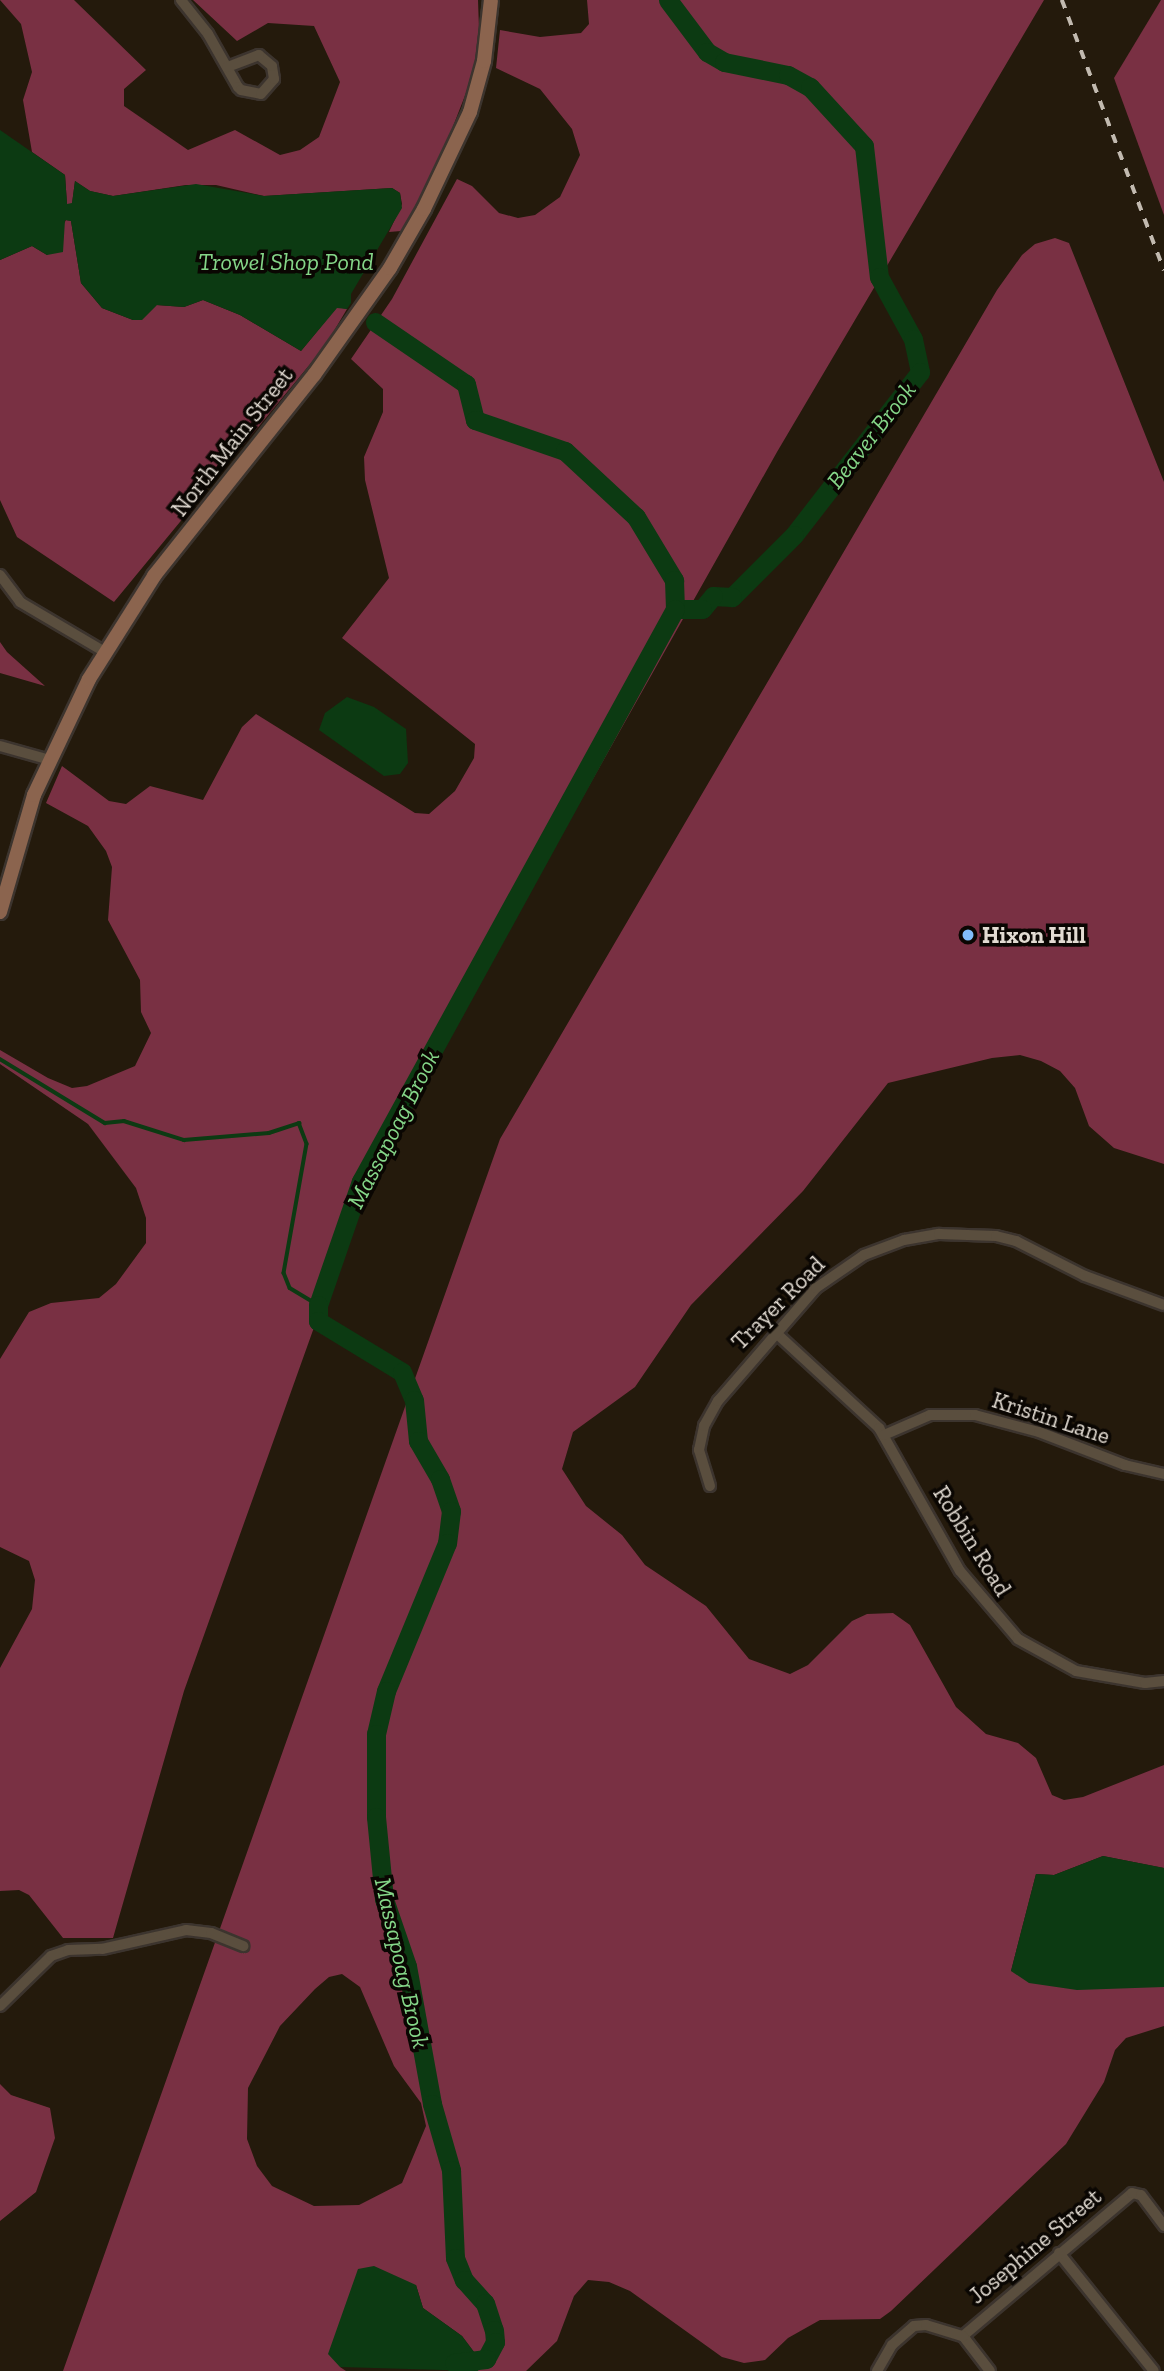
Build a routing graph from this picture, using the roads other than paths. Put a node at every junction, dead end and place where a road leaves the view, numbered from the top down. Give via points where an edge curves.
1 (181, 0) edge
2 (492, 0) edge
3 (227, 67) junction
4 (0, 575) edge
5 (105, 652) junction
6 (0, 746) edge
7 (50, 760) junction
8 (1, 907) edge
9 (1164, 1305) edge
10 (775, 1332) junction
11 (884, 1435) junction
12 (1164, 1474) edge
13 (710, 1486) dead end
14 (1164, 1681) edge
15 (244, 1946) dead end
16 (0, 2006) edge
17 (1164, 2226) edge
18 (1059, 2253) junction
19 (963, 2336) junction
20 (877, 2371) edge
21 (990, 2371) edge
22 (1154, 2371) edge

1 - 3 street
2 - 5 main road, North Main Street via 484,61 470,112 446,167 390,268 314,375 154,576
3 - 3 street via 248,94 265,92 273,83 272,66 259,55
4 - 5 street via 20,602
5 - 7 main road, North Main Street
6 - 7 street
7 - 8 main road, North Main Street via 34,795
9 - 10 street, Trayer Road via 1085,1276 1016,1241 965,1232 904,1240 864,1255 816,1288
10 - 11 street, Robbin Road via 867,1413
10 - 13 street, Trayer Road via 718,1401 704,1426 699,1450
11 - 12 street, Kristin Lane via 930,1415 975,1415
11 - 14 street, Robbin Road via 960,1571 1018,1639 1076,1671 1133,1681
15 - 16 street via 211,1933 186,1930 102,1949 68,1950 51,1956
17 - 18 street, Josephine Street via 1136,2193
18 - 19 street, Josephine Street
18 - 22 street
19 - 20 street via 914,2326 891,2345
19 - 21 street

